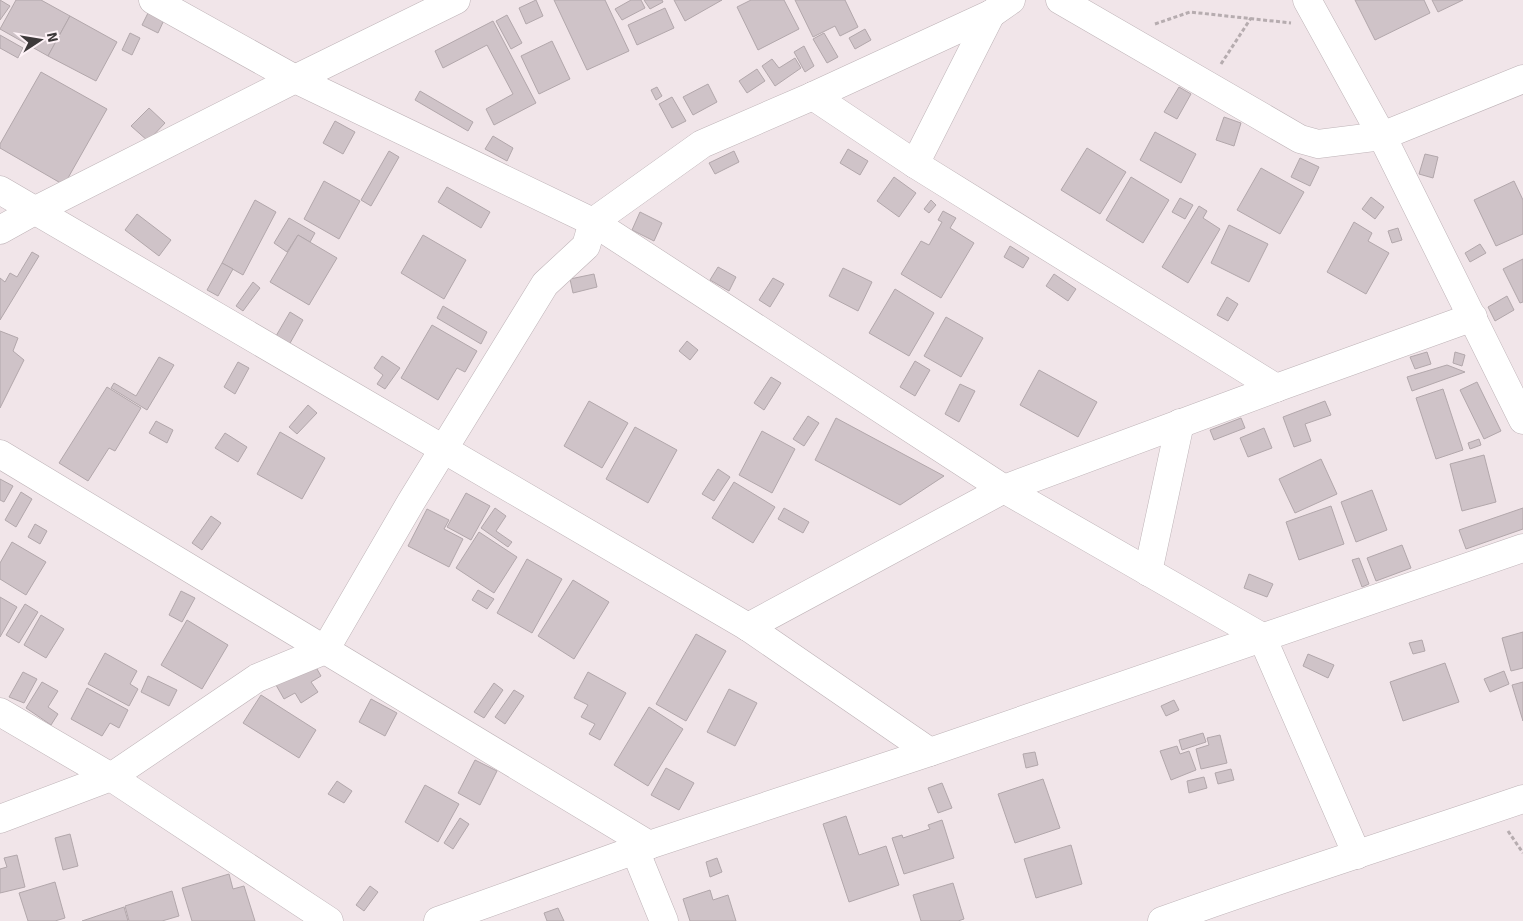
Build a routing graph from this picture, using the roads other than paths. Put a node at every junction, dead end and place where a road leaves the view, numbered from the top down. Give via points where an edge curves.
1 (153, 0) edge
2 (456, 0) edge
3 (1060, 0) edge
4 (1307, 0) edge
5 (1001, 7) edge
6 (295, 79) junction
7 (1523, 79) edge
8 (812, 96) junction
9 (1382, 136) junction
10 (915, 164) junction
11 (0, 190) edge
12 (36, 210) junction
13 (593, 222) junction
14 (0, 230) edge
15 (1473, 317) junction
16 (1276, 388) junction
17 (1523, 420) edge
18 (1180, 423) junction
19 (443, 450) junction
20 (0, 454) edge
21 (1004, 489) junction
22 (1523, 548) edge
23 (1148, 572) junction
24 (748, 627) junction
25 (1262, 637) junction
26 (325, 650) junction
27 (0, 712) edge
28 (930, 752) junction
29 (111, 777) junction
30 (1523, 799) edge
31 (0, 819) edge
32 (642, 848) junction
33 (1357, 856) junction
34 (329, 921) edge
35 (438, 921) edge
36 (664, 921) edge
37 (1162, 921) edge

1 - 6 street
2 - 6 street
3 - 9 street via 1300,139 1318,144
4 - 9 street
5 - 8 street
5 - 10 street
6 - 12 street
6 - 13 street
7 - 9 street
8 - 10 street
8 - 13 street via 702,144
9 - 15 street
10 - 16 street
11 - 12 street
12 - 14 street
12 - 19 street
13 - 19 street via 586,246 545,284
13 - 21 street
15 - 16 street
15 - 17 street
16 - 18 street
18 - 21 street
18 - 23 street
19 - 24 street
19 - 26 street
20 - 26 street
21 - 23 street
21 - 24 street
22 - 25 street
23 - 25 street
24 - 28 street
25 - 28 street
25 - 33 street
26 - 29 street via 257,678
26 - 32 street
27 - 29 street
28 - 32 street
29 - 31 street
29 - 34 street
30 - 33 street
32 - 35 street
32 - 36 street
33 - 37 street

